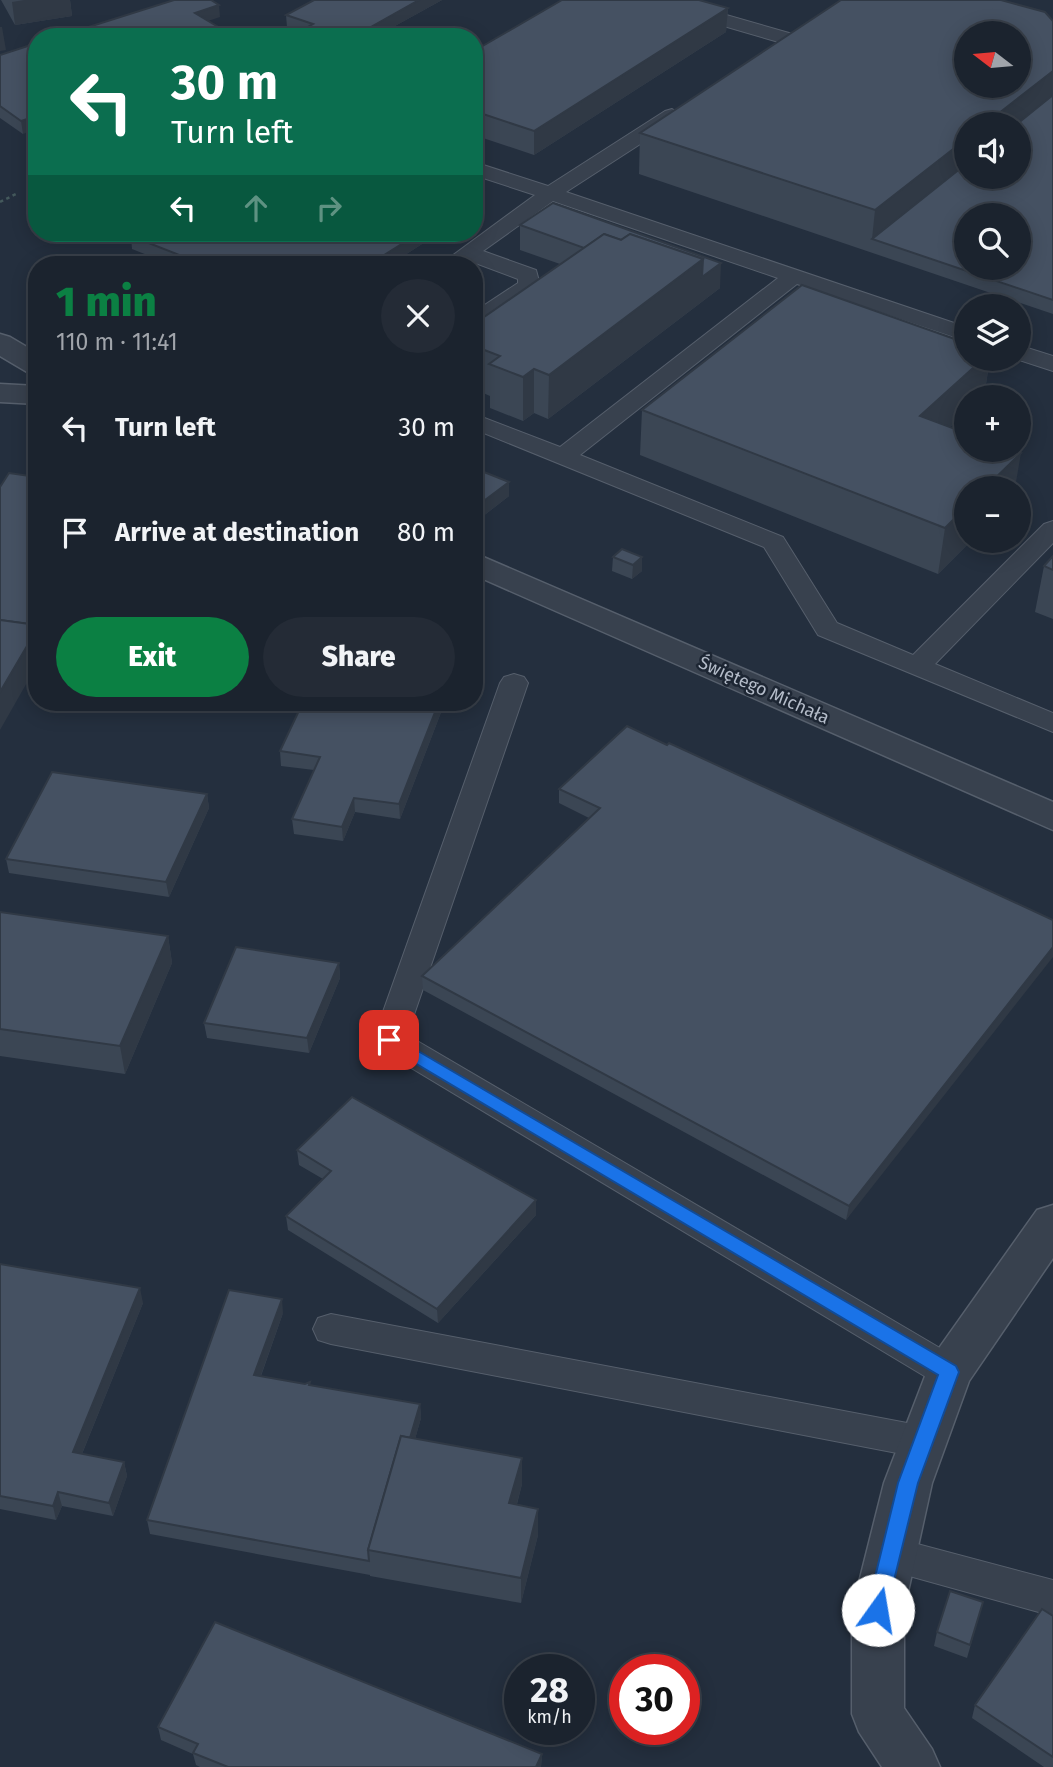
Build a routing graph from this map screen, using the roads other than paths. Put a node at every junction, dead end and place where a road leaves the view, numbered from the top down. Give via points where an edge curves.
1 (654, 0) edge
2 (810, 25) edge
3 (789, 40) junction
4 (766, 54) edge
5 (687, 106) edge
6 (483, 171) edge
7 (550, 194) junction
8 (464, 256) edge
9 (483, 264) edge
10 (793, 276) junction
11 (483, 316) edge
12 (954, 330) edge
13 (1031, 356) edge
14 (1053, 364) edge
15 (0, 393) edge
16 (28, 395) edge
17 (483, 425) edge
18 (563, 457) junction
19 (1053, 529) edge
20 (483, 568) edge
21 (917, 666) junction
22 (514, 683) dead end
23 (1053, 723) edge
24 (1053, 817) edge
25 (1053, 1223) edge
26 (331, 1329) dead end
27 (949, 1372) junction
28 (923, 1442) junction
29 (891, 1555) junction
30 (1053, 1598) edge
31 (914, 1767) edge

1 - 3 lane
2 - 3 lane
3 - 4 lane
5 - 7 lane
6 - 7 lane
7 - 8 lane
7 - 10 lane
9 - 11 lane via 528,275 528,285
10 - 12 lane
10 - 18 lane
13 - 14 lane
15 - 16 street
17 - 18 lane
18 - 21 lane via 774,542 827,629
19 - 21 lane
20 - 24 street, Świętego Michała
21 - 23 lane
22 - 27 lane via 389,1040
25 - 27 street
26 - 28 lane
27 - 28 street
28 - 29 street
29 - 30 lane
29 - 31 street via 878,1610 878,1714

